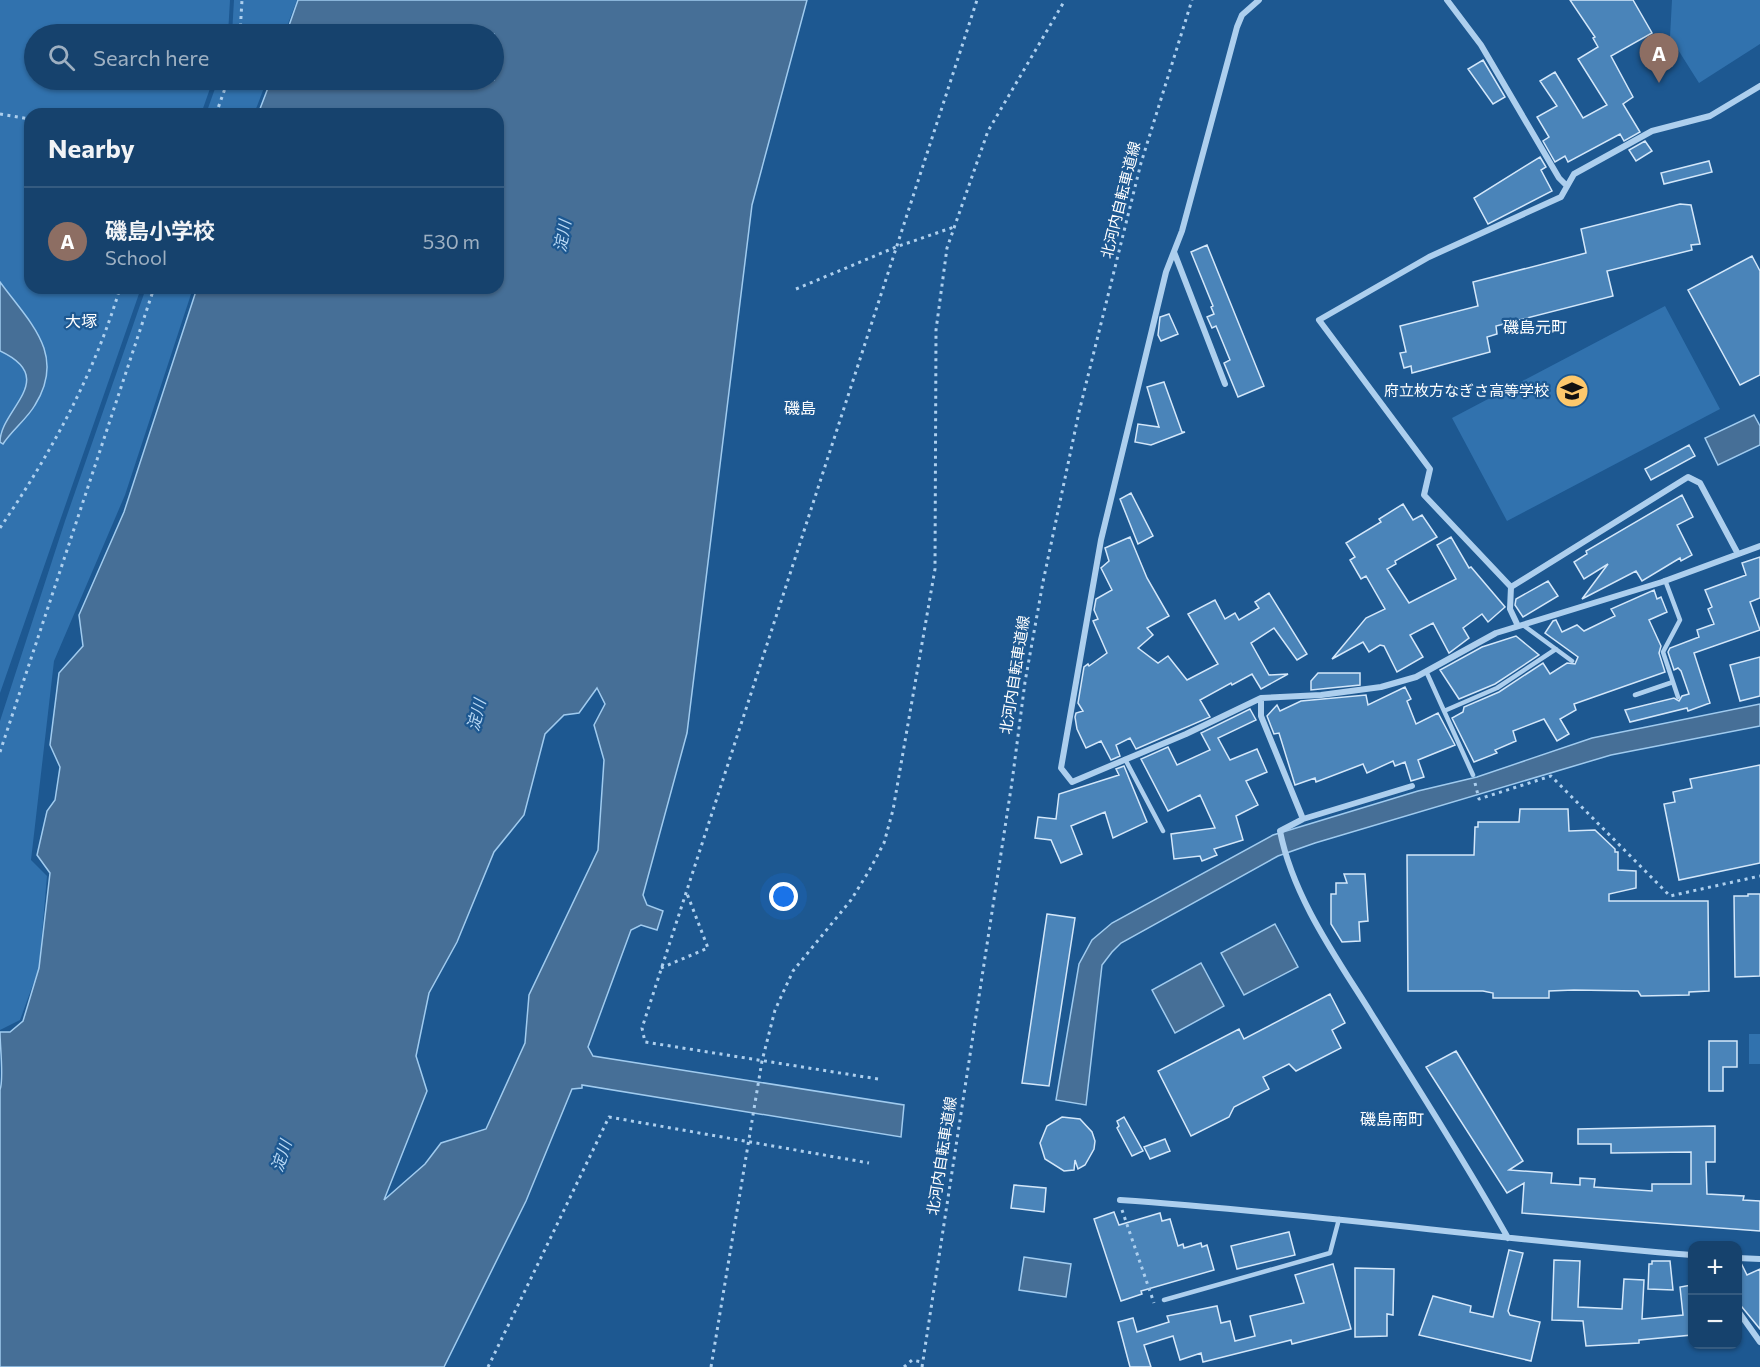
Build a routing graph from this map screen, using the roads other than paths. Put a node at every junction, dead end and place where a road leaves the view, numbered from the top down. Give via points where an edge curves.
1 (1259, 0) edge
2 (1447, 0) edge
3 (1760, 86) edge
4 (1567, 186) junction
5 (1174, 252) junction
6 (1225, 384) dead end
7 (1760, 546) edge
8 (1738, 554) junction
9 (1665, 580) junction
10 (1511, 587) junction
11 (1520, 626) junction
12 (1556, 649) junction
13 (1572, 661) dead end
14 (1426, 671) junction
15 (1673, 682) junction
16 (1635, 695) dead end
17 (1678, 697) dead end
18 (1261, 698) junction
19 (1444, 711) junction
20 (1125, 759) junction
21 (1473, 775) road end
22 (1412, 786) dead end
23 (1303, 819) junction
24 (1162, 831) dead end
25 (1120, 1200) road end
26 (1339, 1219) junction
27 (1508, 1238) junction
28 (1688, 1255) edge
29 (1742, 1258) edge
30 (1760, 1259) edge
31 (1164, 1300) road end
32 (1742, 1318) edge
33 (1760, 1342) edge

1 - 5 street via 1242,15 1237,27
2 - 4 street via 1481,45
3 - 4 street via 1710,116 1652,131 1574,174
4 - 10 street via 1561,197 1429,257 1319,320 1430,469 1424,495
5 - 6 street
5 - 20 street via 1101,540 1061,768 1072,782
7 - 8 street
8 - 9 street
8 - 10 street via 1700,483 1688,477
9 - 11 street
9 - 15 lane via 1680,620 1663,652
10 - 11 street via 1510,609
11 - 12 lane
11 - 14 street via 1496,633
12 - 13 lane
12 - 19 lane via 1497,688
14 - 18 street via 1381,687
14 - 19 lane
15 - 16 lane
15 - 17 lane
18 - 20 street
18 - 23 street via 1261,716
19 - 21 lane
20 - 24 lane
22 - 23 street
23 - 27 street via 1280,831 1285,857 1330,947
25 - 26 street
26 - 27 street
26 - 31 lane via 1330,1253
27 - 28 street
29 - 30 street
32 - 33 street

